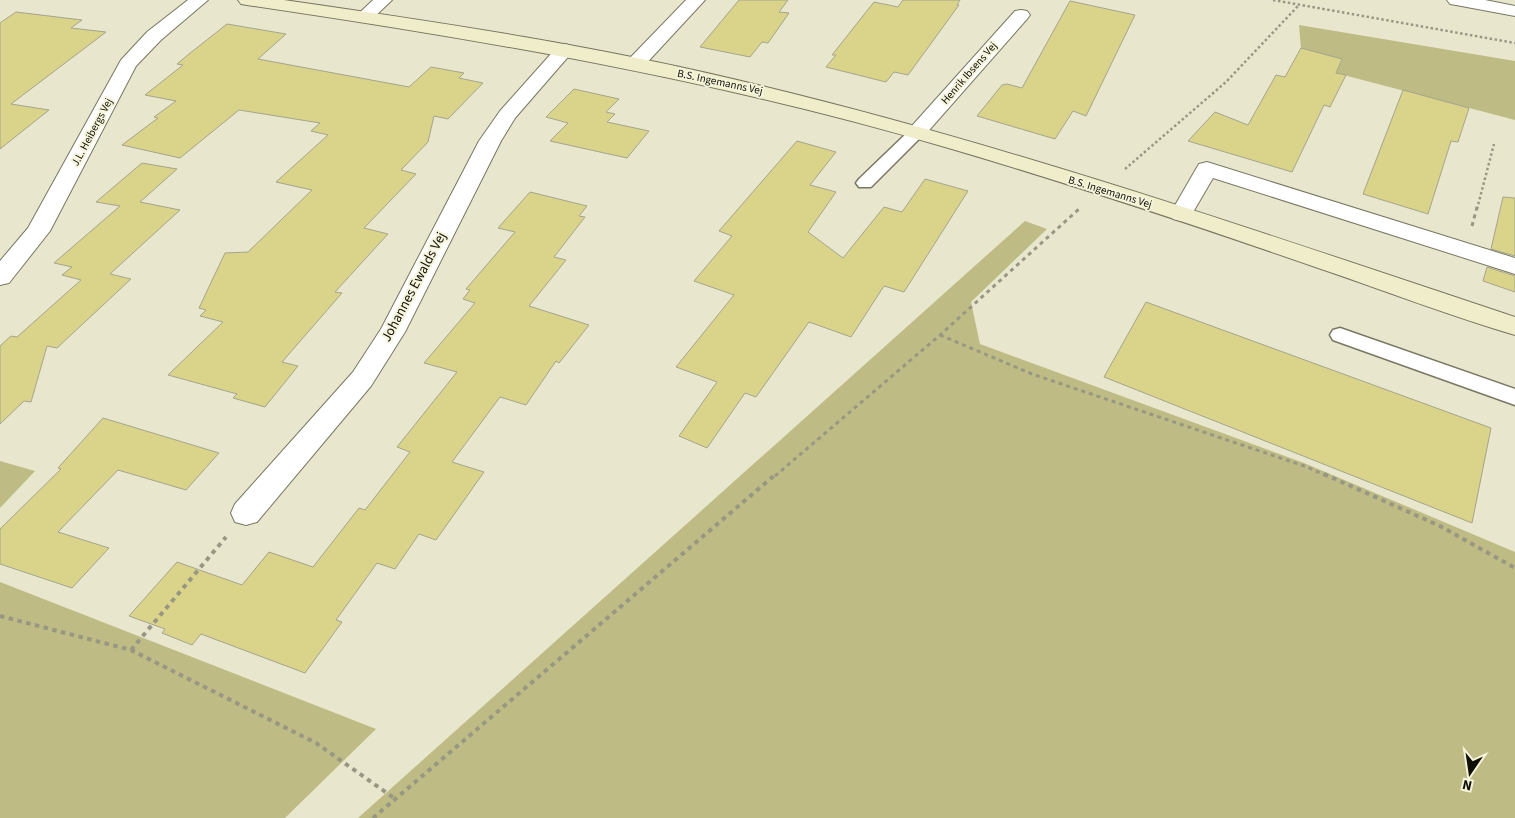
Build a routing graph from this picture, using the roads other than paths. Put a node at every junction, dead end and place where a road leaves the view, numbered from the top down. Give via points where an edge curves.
1 (199, 0) edge
2 (247, 0) edge
3 (383, 0) edge
4 (696, 0) edge
5 (1456, 0) edge
6 (1515, 11) edge
7 (1020, 15) dead end
8 (364, 17) junction
9 (565, 50) junction
10 (635, 64) junction
11 (917, 132) junction
12 (865, 183) dead end
13 (1181, 214) junction
14 (1515, 266) edge
15 (0, 277) edge
16 (1515, 326) edge
17 (1340, 335) dead end
18 (1515, 398) edge
19 (246, 514) road end

1 - 15 street, J.L. Heibergs Vej via 154,36 128,64 38,231
2 - 8 street, B.S. Ingemanns Vej
3 - 8 street
4 - 10 street
5 - 6 street
7 - 11 street, Henrik Ibsens Vej
8 - 9 street, B.S. Ingemanns Vej
9 - 10 street, B.S. Ingemanns Vej
9 - 19 street, Johannes Ewalds Vej via 508,115 490,141 392,332 362,379
10 - 11 street, B.S. Ingemanns Vej via 758,90
11 - 12 lane
11 - 13 street, B.S. Ingemanns Vej
13 - 14 street via 1207,169
13 - 16 street, B.S. Ingemanns Vej
17 - 18 lane

